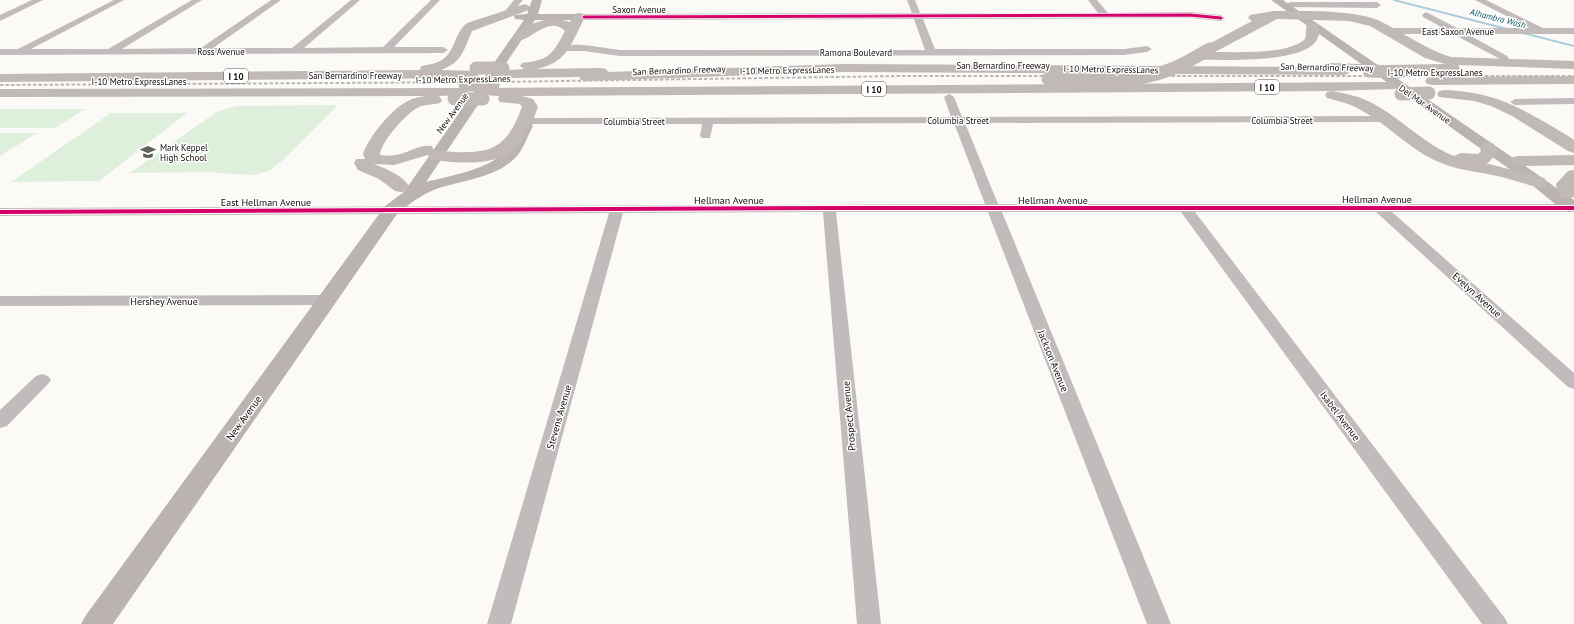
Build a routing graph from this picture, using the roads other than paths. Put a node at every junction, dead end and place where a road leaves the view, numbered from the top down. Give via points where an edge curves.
1 (39, 0) edge
2 (120, 0) edge
3 (198, 0) edge
4 (277, 0) edge
5 (356, 0) edge
6 (436, 0) edge
7 (536, 0) edge
8 (911, 0) edge
9 (1092, 0) edge
10 (1268, 0) edge
11 (1276, 0) edge
12 (1479, 0) edge
13 (1287, 2) edge
14 (1377, 4) dead end
15 (1426, 15) dead end
16 (917, 16) junction
17 (1106, 16) junction
18 (520, 17) edge
19 (582, 17) junction
20 (0, 18) edge
21 (1221, 18) dead end
22 (1254, 18) junction
23 (1304, 18) junction
24 (571, 29) junction
25 (1325, 29) junction
26 (1543, 30) junction
27 (1389, 31) junction
28 (1452, 31) junction
29 (1574, 31) edge
30 (566, 48) junction
31 (1147, 49) dead end
32 (1204, 49) junction
33 (295, 50) junction
34 (386, 50) junction
35 (443, 50) dead end
36 (203, 51) junction
37 (0, 52) edge
38 (19, 52) junction
39 (110, 52) junction
40 (932, 52) junction
41 (1504, 58) dead end
42 (875, 64) junction
43 (604, 66) junction
44 (786, 66) junction
45 (1362, 67) junction
46 (1391, 67) junction
47 (1574, 67) edge
48 (518, 68) junction
49 (420, 70) junction
50 (1574, 72) edge
51 (376, 75) junction
52 (621, 76) junction
53 (1046, 76) junction
54 (0, 78) edge
55 (0, 82) edge
56 (466, 83) junction
57 (1570, 83) edge
58 (592, 84) junction
59 (494, 85) junction
60 (1391, 87) junction
61 (1420, 87) junction
62 (0, 88) edge
63 (1143, 88) junction
64 (240, 92) junction
65 (605, 92) junction
66 (0, 93) edge
67 (1321, 93) junction
68 (556, 97) junction
69 (949, 97) dead end
70 (1510, 97) junction
71 (375, 99) junction
72 (1574, 101) edge
73 (1386, 119) junction
74 (957, 120) junction
75 (530, 121) junction
76 (708, 121) junction
77 (706, 136) dead end
78 (1574, 144) edge
79 (1488, 147) junction
80 (1574, 148) edge
81 (431, 152) junction
82 (1574, 160) edge
83 (1519, 161) junction
84 (1574, 176) edge
85 (1538, 182) junction
86 (405, 191) junction
87 (1572, 203) edge
88 (829, 208) junction
89 (1185, 208) junction
90 (1378, 208) junction
91 (993, 209) junction
92 (391, 210) junction
93 (531, 210) joint
94 (617, 210) junction
95 (0, 212) edge
96 (328, 300) junction
97 (0, 301) edge
98 (42, 380) dead end
99 (1574, 383) edge
100 (0, 421) edge
101 (96, 624) edge
102 (499, 624) edge
103 (869, 624) edge
104 (1159, 624) edge
105 (1496, 624) edge

1 - 20 street
2 - 38 street
3 - 39 street
4 - 36 street
5 - 33 street
6 - 34 street
7 - 18 main road, New Avenue
8 - 16 street
9 - 17 street
10 - 22 highway via 1274,4 1273,7
11 - 23 main road, Del Mar Avenue
12 - 26 street
13 - 14 street
13 - 23 main road, Del Mar Avenue
15 - 28 street
16 - 17 street, Saxon Avenue
16 - 19 street, Saxon Avenue
16 - 40 street
17 - 21 street, Saxon Avenue via 1190,15
18 - 19 main road, Saxon Avenue
18 - 24 highway via 530,28 561,23
18 - 49 highway via 471,26 451,61
18 - 56 highway via 508,24 487,24 470,32 459,61 464,65
18 - 81 main road, New Avenue
19 - 24 highway
19 - 30 main road
22 - 23 highway via 1273,15
22 - 32 highway
23 - 25 main road, Del Mar Avenue
23 - 27 highway via 1334,16 1359,19
23 - 32 highway via 1265,20
23 - 42 highway via 1313,34 1306,45 1287,52
23 - 79 main road, Del Mar Avenue
24 - 48 highway via 554,59
25 - 46 highway via 1327,24 1334,22 1368,24 1413,48 1420,56
25 - 83 main road, Del Mar Avenue
26 - 28 street, East Saxon Avenue
26 - 29 street, East Saxon Avenue
27 - 28 street, East Saxon Avenue
27 - 47 highway via 1430,55 1450,61
28 - 41 street
30 - 40 street, Ramona Boulevard via 620,53
30 - 43 highway via 563,53 565,60
31 - 40 street, Ramona Boulevard via 1124,52
32 - 53 highway, bridge via 1173,69 1149,76 1115,79
33 - 34 street, Ross Avenue
33 - 36 street, Ross Avenue
34 - 35 street, Ross Avenue
36 - 39 street, Ross Avenue
37 - 38 street, Ross Avenue
38 - 39 street, Ross Avenue
42 - 44 highway, San Bernardino Freeway / I 10
42 - 45 highway, San Bernardino Freeway / I 10
43 - 44 highway
43 - 48 highway
44 - 59 highway, San Bernardino Freeway / I 10
45 - 46 highway, I-10 Metro ExpressLanes, bridge
45 - 52 highway, I-10 Metro ExpressLanes via 860,68
46 - 47 highway
46 - 50 highway, I-10 Metro ExpressLanes
48 - 59 highway
49 - 51 highway
49 - 56 highway
51 - 54 highway, San Bernardino Freeway / I 10
51 - 56 highway, San Bernardino Freeway / I 10
52 - 53 highway via 828,72
52 - 59 highway, I-10 Metro ExpressLanes
53 - 58 highway
55 - 56 highway, I-10 Metro ExpressLanes
56 - 59 highway, bridge
56 - 59 highway, I-10 Metro ExpressLanes
56 - 62 highway, I-10 Metro ExpressLanes
56 - 64 highway, San Bernardino Freeway / I 10
56 - 71 highway
56 - 81 highway via 410,106 400,114 375,145 371,154 374,159 389,161
57 - 61 highway
57 - 70 highway
58 - 59 highway, I-10 Metro ExpressLanes
58 - 60 highway, I-10 Metro ExpressLanes
59 - 65 highway, San Bernardino Freeway / I 10
59 - 68 highway
59 - 81 highway via 528,102 530,107 513,141 498,152 488,155 455,157
60 - 61 highway, bridge
60 - 61 highway, I-10 Metro ExpressLanes
60 - 63 highway, San Bernardino Freeway / I 10
60 - 67 highway
60 - 79 highway via 1373,97 1372,103 1430,148 1444,154 1482,159 1490,152
61 - 70 highway
61 - 80 highway via 1495,101
63 - 65 highway, San Bernardino Freeway / I 10
63 - 67 highway via 1172,91
64 - 66 highway, San Bernardino Freeway / I 10
64 - 71 highway
65 - 68 highway
67 - 73 highway via 1357,100
68 - 75 highway via 539,104
69 - 74 street, Jackson Avenue
70 - 72 street
70 - 78 highway via 1500,94 1499,96
71 - 86 highway via 397,103 399,107 360,159 364,166 385,175
73 - 74 street, Columbia Street
73 - 85 highway via 1420,146 1442,158
74 - 76 street, Columbia Street
74 - 91 street, Jackson Avenue
75 - 76 street, Columbia Street
75 - 86 main road via 512,153 501,162 483,171
76 - 77 street
79 - 85 main road, Del Mar Avenue
81 - 86 main road, New Avenue
82 - 83 highway
83 - 87 main road, Del Mar Avenue
84 - 87 highway via 1565,184
85 - 87 main road, Del Mar Avenue via 1561,200
86 - 92 main road, New Avenue
87 - 90 street, Hellman Avenue
88 - 91 street, Hellman Avenue
88 - 94 street, Hellman Avenue
88 - 103 street, Prospect Avenue
89 - 90 street, Hellman Avenue
89 - 91 street, Hellman Avenue
89 - 105 street, Isabel Avenue
90 - 99 street, Evelyn Avenue
91 - 104 street, Jackson Avenue
92 - 93 street, East Hellman Avenue
92 - 95 street, East Hellman Avenue
92 - 96 main road, New Avenue
93 - 94 street, Hellman Avenue
94 - 102 street, Stevens Avenue
96 - 97 street, Hershey Avenue
96 - 101 main road, New Avenue
98 - 100 street

